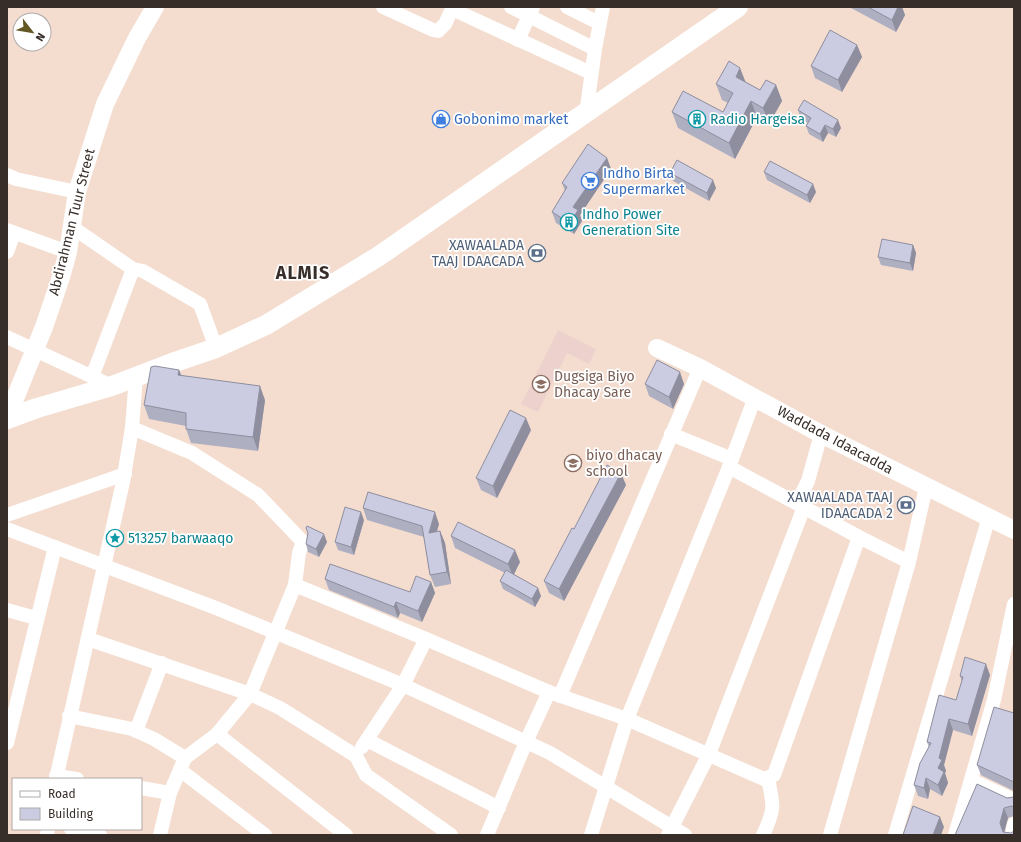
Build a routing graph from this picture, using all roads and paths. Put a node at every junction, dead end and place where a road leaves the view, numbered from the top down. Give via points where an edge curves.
1 (155, 7) edge
2 (383, 7) edge
3 (511, 7) edge
4 (567, 7) edge
5 (603, 7) edge
6 (452, 8) edge
7 (531, 11) edge
8 (727, 11) edge
9 (599, 23) junction
10 (518, 40) junction
11 (595, 49) junction
12 (591, 73) junction
13 (586, 114) junction
14 (7, 175) edge
15 (77, 192) junction
16 (72, 227) junction
17 (10, 231) edge
18 (7, 252) edge
19 (68, 252) junction
20 (133, 269) junction
21 (7, 337) edge
22 (216, 348) junction
23 (657, 348) dead end
24 (35, 350) junction
25 (700, 368) junction
26 (136, 376) junction
27 (92, 377) junction
28 (112, 386) junction
29 (755, 398) junction
30 (7, 419) edge
31 (132, 428) junction
32 (671, 434) junction
33 (821, 434) junction
34 (730, 463) junction
35 (124, 474) junction
36 (926, 487) junction
37 (800, 505) junction
38 (7, 515) edge
39 (989, 517) junction
40 (7, 529) edge
41 (1014, 530) edge
42 (859, 537) junction
43 (55, 547) junction
44 (909, 562) junction
45 (105, 567) junction
46 (295, 585) junction
47 (1014, 604) edge
48 (7, 610) edge
49 (36, 618) junction
50 (276, 632) junction
51 (88, 639) junction
52 (426, 639) junction
53 (162, 663) junction
54 (403, 685) junction
55 (250, 694) junction
56 (554, 694) junction
57 (69, 716) junction
58 (627, 719) junction
59 (136, 731) junction
60 (217, 734) junction
61 (367, 740) junction
62 (526, 742) junction
63 (7, 743) edge
64 (709, 754) junction
65 (356, 756) junction
66 (183, 764) junction
67 (56, 777) edge
68 (66, 778) edge
69 (768, 779) junction
70 (971, 780) junction
71 (605, 787) junction
72 (142, 788) edge
73 (170, 793) junction
74 (1014, 800) edge
75 (499, 808) junction
76 (1014, 824) edge
77 (75, 830) edge
78 (669, 831) edge
79 (100, 835) edge
80 (160, 835) edge
81 (265, 835) edge
82 (346, 835) edge
83 (451, 835) edge
84 (487, 835) edge
85 (591, 835) edge
86 (685, 835) edge
87 (763, 835) edge
88 (830, 835) edge
89 (895, 835) edge
90 (955, 835) edge
91 (1012, 835) edge

1 - 15 street, Abdirahman Tuur Street via 105,104
2 - 6 street via 438,31 445,24
3 - 7 street
4 - 9 street
5 - 9 street
6 - 10 street
7 - 10 street
7 - 11 street
8 - 13 main road
9 - 11 street
10 - 12 street
11 - 12 street
12 - 13 street
13 - 22 main road via 379,256 266,325
14 - 15 street
15 - 16 street, Abdirahman Tuur Street
16 - 19 street, Abdirahman Tuur Street
16 - 20 street
17 - 18 street
17 - 19 street
19 - 24 street, Abdirahman Tuur Street
20 - 22 street via 143,271 200,304
20 - 27 street
21 - 24 street
22 - 26 main road
23 - 25 street, Waddada Idaacadda
24 - 27 street
24 - 30 street, Abdirahman Tuur Street
25 - 29 street, Waddada Idaacadda
25 - 32 street
26 - 28 main road
26 - 31 street
27 - 28 street
28 - 30 main road
29 - 33 street, Waddada Idaacadda
29 - 34 street
31 - 35 street
31 - 46 street via 192,453 258,495 303,542
32 - 34 street
32 - 56 street
33 - 36 street, Waddada Idaacadda
33 - 37 street
34 - 37 street
34 - 58 street
35 - 38 street
35 - 45 street
36 - 39 street, Waddada Idaacadda
36 - 44 street
37 - 42 street
37 - 64 street
39 - 41 street, Waddada Idaacadda
39 - 89 street
40 - 43 street
42 - 44 street
42 - 69 street via 774,775
43 - 45 street
43 - 49 street
44 - 88 street
45 - 50 street
45 - 51 street
46 - 50 street
46 - 52 street
47 - 70 street via 994,700
48 - 49 street
49 - 63 street
50 - 54 street
50 - 55 street
51 - 53 street
51 - 57 street
52 - 54 street
52 - 56 street
53 - 55 street
53 - 59 street
54 - 61 street
54 - 62 street
55 - 60 street
55 - 65 street via 280,708
56 - 58 street
56 - 62 street
57 - 59 street
57 - 67 street
58 - 64 street
58 - 71 street
59 - 66 street via 154,739
60 - 66 street
60 - 82 street
61 - 65 street
61 - 75 street
62 - 71 street via 550,753
62 - 75 street
64 - 69 street
64 - 78 street
65 - 83 street via 366,775
66 - 73 street
66 - 81 street
67 - 68 street
69 - 87 street via 774,804
70 - 74 street
70 - 90 street
71 - 78 street
71 - 85 street
72 - 73 street
73 - 80 street
75 - 84 street
76 - 91 street
77 - 79 street
78 - 86 street

